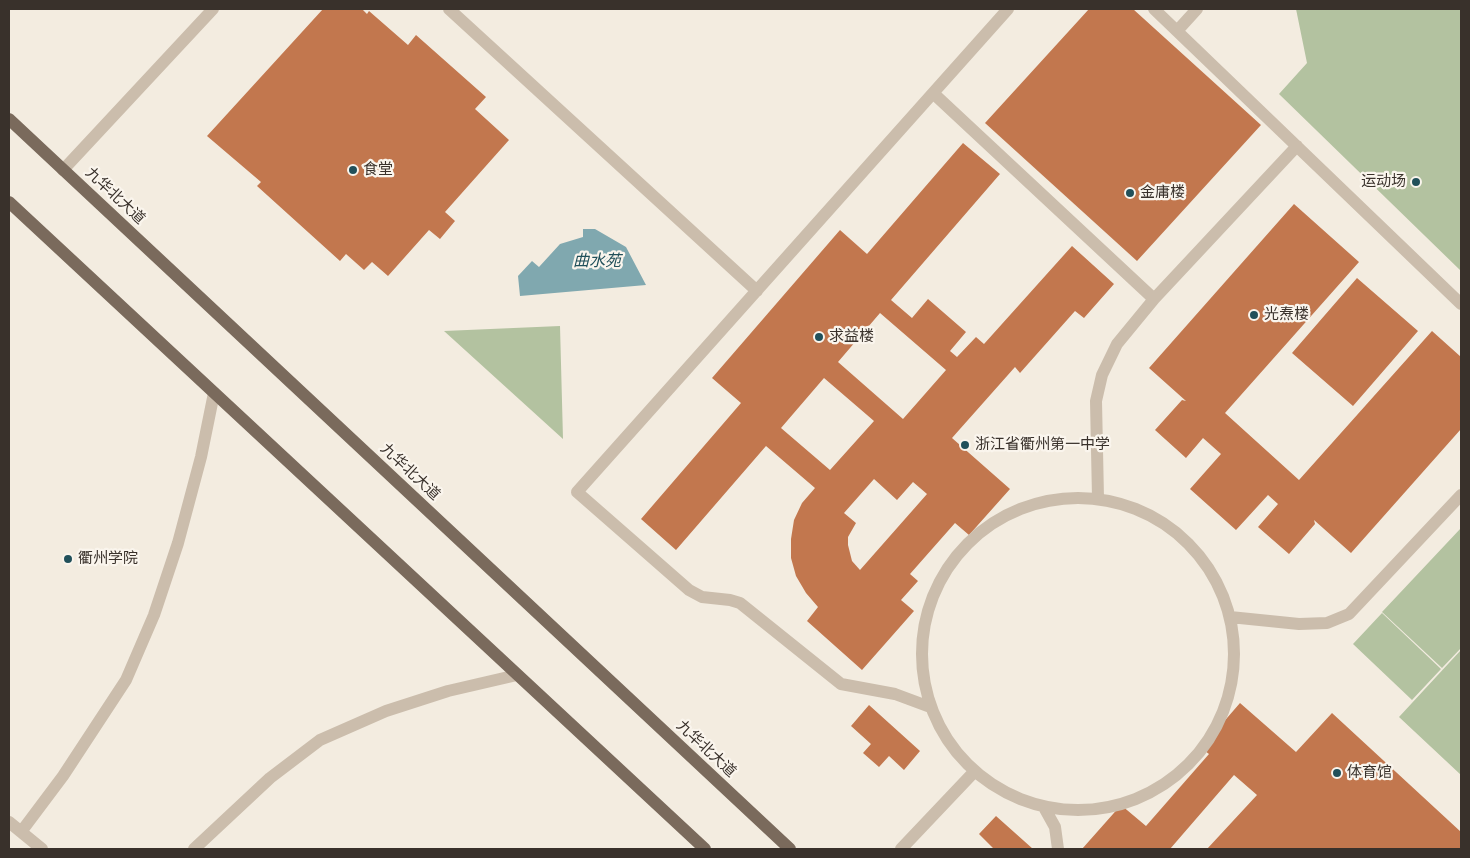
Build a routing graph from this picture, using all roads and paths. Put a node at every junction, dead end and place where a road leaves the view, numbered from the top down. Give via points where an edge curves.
1 (213, 9) edge
2 (449, 9) edge
3 (1008, 9) edge
4 (1154, 9) edge
5 (1197, 9) edge
6 (1177, 31) junction
7 (933, 93) junction
8 (9, 119) edge
9 (1297, 146) junction
10 (63, 170) junction
11 (9, 202) edge
12 (757, 291) junction
13 (1154, 299) junction
14 (1461, 304) edge
15 (214, 393) junction
16 (1461, 495) edge
17 (1098, 498) junction
18 (1230, 617) junction
19 (517, 675) junction
20 (930, 707) junction
21 (974, 772) junction
22 (1045, 809) junction
23 (9, 822) edge
24 (21, 832) junction
25 (42, 849) edge
26 (194, 849) edge
27 (705, 849) edge
28 (790, 849) edge
29 (901, 849) edge
30 (1058, 849) edge

1 - 10 street
2 - 12 street
3 - 7 street
4 - 6 street
5 - 6 street
6 - 9 street
7 - 12 street
7 - 13 street
8 - 10 main road, 九华北大道
9 - 13 street
9 - 14 street
10 - 28 main road, 九华北大道
11 - 15 main road
12 - 20 street via 577,492 689,590 702,597 740,603 841,684 895,694
13 - 17 street via 1116,344 1102,375 1096,402
15 - 19 main road
15 - 24 street via 178,543 154,615 126,680 63,776
16 - 18 street via 1349,614 1326,623 1299,624
17 - 18 street via 1144,511 1183,537 1213,573
17 - 20 street via 1045,500 996,520 956,555 928,611 921,654
18 - 22 street via 1234,667 1222,715 1195,757 1156,789 1110,807 1070,812
19 - 26 street via 448,691 386,711 320,740 270,778
19 - 27 main road
20 - 21 street via 948,742
21 - 22 street via 1000,790
21 - 29 street
22 - 30 street via 1055,827
23 - 24 street
24 - 25 street

